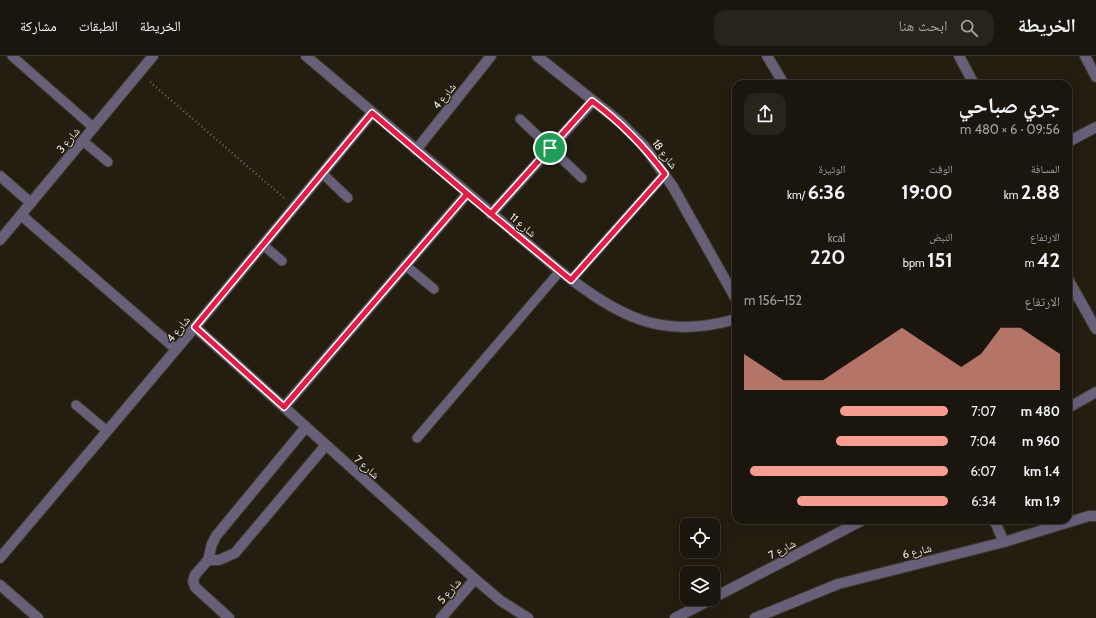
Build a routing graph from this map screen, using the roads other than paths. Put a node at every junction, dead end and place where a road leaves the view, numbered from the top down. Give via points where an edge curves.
1 (12, 56) edge
2 (153, 56) edge
3 (306, 56) edge
4 (491, 56) edge
5 (536, 56) edge
6 (767, 56) edge
7 (959, 56) edge
8 (1085, 56) edge
9 (1096, 78) edge
10 (782, 80) edge
11 (972, 80) edge
12 (592, 101) junction
13 (372, 113) junction
14 (520, 119) dead end
15 (94, 128) junction
16 (1095, 128) edge
17 (1072, 140) edge
18 (83, 141) junction
19 (550, 148) junction
20 (416, 150) junction
21 (108, 162) dead end
22 (322, 173) junction
23 (665, 174) junction
24 (0, 176) edge
25 (582, 178) dead end
26 (467, 194) junction
27 (348, 198) dead end
28 (31, 203) junction
29 (491, 214) junction
30 (21, 215) junction
31 (0, 240) edge
32 (263, 245) junction
33 (282, 261) dead end
34 (405, 265) junction
35 (560, 271) junction
36 (571, 280) junction
37 (1072, 286) edge
38 (434, 289) dead end
39 (732, 292) edge
40 (732, 320) edge
41 (195, 327) junction
42 (1096, 329) edge
43 (176, 349) junction
44 (1096, 392) edge
45 (76, 405) dead end
46 (1072, 406) edge
47 (284, 407) junction
48 (306, 427) junction
49 (107, 431) junction
50 (417, 438) dead end
51 (326, 445) junction
52 (1094, 514) edge
53 (1072, 521) edge
54 (852, 524) edge
55 (996, 524) edge
56 (1062, 524) edge
57 (1004, 542) junction
58 (0, 558) edge
59 (208, 560) junction
60 (475, 580) junction
61 (0, 586) edge
62 (720, 595) edge
63 (698, 606) edge
64 (38, 618) edge
65 (229, 618) edge
66 (440, 618) edge
67 (528, 618) edge
68 (675, 618) edge
69 (755, 618) edge

1 - 15 lane
2 - 15 street, شارع 3
3 - 13 street, شارع 11
4 - 20 street, شارع 4
5 - 12 street, شارع 18
6 - 10 street
7 - 11 street
8 - 9 street
12 - 19 street
12 - 23 street, شارع 18 via 625,127 644,146
13 - 20 street, شارع 11
13 - 22 street, شارع 4
14 - 19 lane
15 - 18 street, شارع 3
16 - 17 street
18 - 21 lane
18 - 28 street, شارع 3
19 - 25 lane
19 - 29 street
20 - 26 street, شارع 11
22 - 27 lane
22 - 32 street, شارع 4
23 - 36 lane
23 - 39 street, شارع 18
24 - 28 street
26 - 29 street, شارع 11
26 - 34 street
28 - 30 street, شارع 3
29 - 35 street, شارع 11
30 - 31 street, شارع 3
30 - 43 street
32 - 33 lane
32 - 41 street, شارع 4
34 - 38 lane
34 - 47 street
35 - 36 street, شارع 11
35 - 50 lane
36 - 40 street, شارع 11 via 620,313 651,323 683,328 715,325
37 - 42 street
41 - 43 street, شارع 4
41 - 47 street, شارع 7
43 - 49 street, شارع 4
44 - 46 street
45 - 49 lane
47 - 48 street, شارع 7
48 - 51 street, شارع 7
48 - 59 street via 216,536
49 - 58 street, شارع 4
51 - 59 street via 235,553 219,560
51 - 60 street, شارع 7
52 - 53 street, شارع 6
54 - 62 street, شارع 7
55 - 57 street
56 - 57 street, شارع 6
57 - 69 street, شارع 6 via 838,584
59 - 65 street via 195,575 195,587
60 - 66 street, شارع 5
60 - 67 street, شارع 7
61 - 64 street
63 - 68 street, شارع 7

